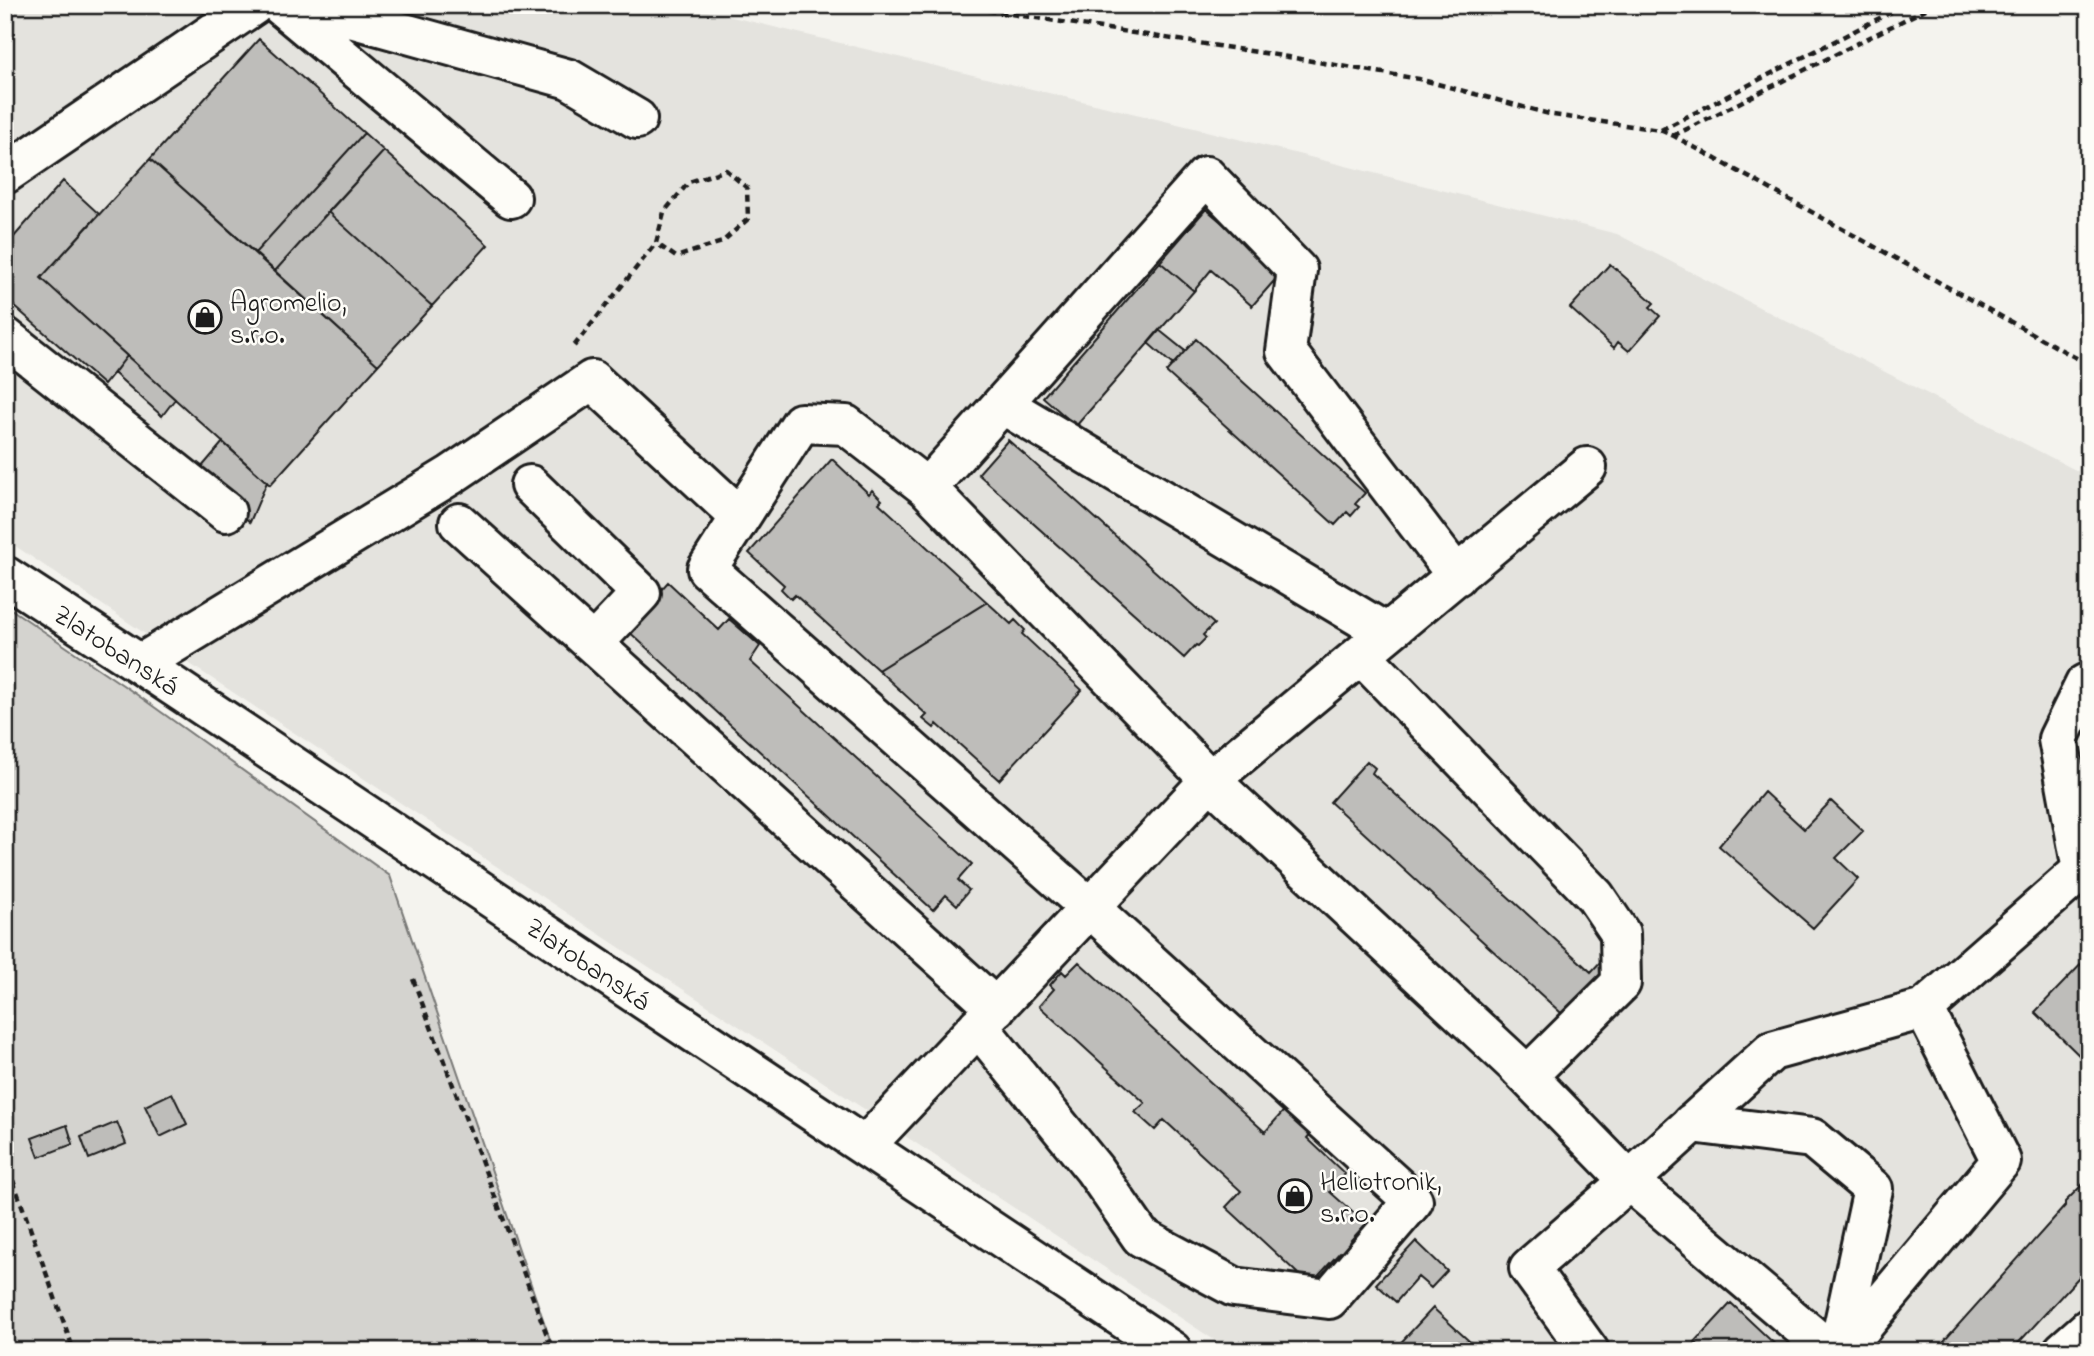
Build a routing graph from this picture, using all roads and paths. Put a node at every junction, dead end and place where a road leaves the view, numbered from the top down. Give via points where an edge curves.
1 (254, 5) edge
2 (280, 5) edge
3 (304, 5) edge
4 (952, 5) edge
5 (1905, 5) edge
6 (1934, 5) edge
7 (637, 119) dead end
8 (1660, 130) junction
9 (1674, 136) junction
10 (5, 174) edge
11 (511, 198) dead end
12 (656, 243) junction
13 (5, 337) edge
14 (571, 350) dead end
15 (2089, 365) edge
16 (1002, 404) junction
17 (1587, 467) dead end
18 (530, 485) dead end
19 (927, 488) junction
20 (226, 512) dead end
21 (740, 517) junction
22 (459, 523) dead end
23 (5, 576) edge
24 (1457, 576) junction
25 (593, 644) junction
26 (1374, 644) junction
27 (140, 664) junction
28 (2089, 682) edge
29 (1210, 780) junction
30 (2085, 873) edge
31 (1090, 908) junction
32 (413, 979) dead end
33 (1924, 1009) junction
34 (987, 1017) junction
35 (1527, 1076) junction
36 (1692, 1124) junction
37 (865, 1146) junction
38 (5, 1158) edge
39 (1629, 1181) junction
40 (2089, 1328) edge
41 (74, 1351) edge
42 (553, 1351) edge
43 (1172, 1351) edge
44 (1589, 1351) edge
45 (1830, 1351) edge
46 (1840, 1351) edge
47 (2063, 1351) edge

1 - 10 street
2 - 11 street
3 - 7 street via 569,79
4 - 8 path via 1419,79 1553,116
5 - 8 path
6 - 9 path
8 - 9 path
9 - 15 path
12 - 12 path via 664,212 689,182 726,170 747,188 748,219 722,242 676,257
12 - 14 path
13 - 20 street
16 - 19 street
16 - 24 street via 1206,176 1297,270 1286,351
16 - 26 street
17 - 24 street
18 - 25 street via 641,593
19 - 21 street via 846,425 801,423
19 - 29 street
21 - 27 street via 592,380 452,475
21 - 31 street via 707,569
22 - 25 street
23 - 27 street, Zlatobanská
24 - 26 street
25 - 34 street
26 - 29 street
26 - 35 street via 1595,896 1620,933 1621,983
27 - 37 street, Zlatobanská
28 - 30 street via 2058,739
29 - 31 street
29 - 35 street
30 - 33 street
31 - 34 street
31 - 34 street via 1413,1201 1329,1299 1234,1287 1141,1237
32 - 42 path
33 - 36 street via 1772,1051
33 - 46 street via 2001,1161
34 - 37 street
35 - 39 street
36 - 39 street
36 - 46 street via 1812,1138 1873,1189
37 - 43 street, Zlatobanská
38 - 41 path
39 - 44 street via 1529,1268
39 - 45 street
40 - 47 street

